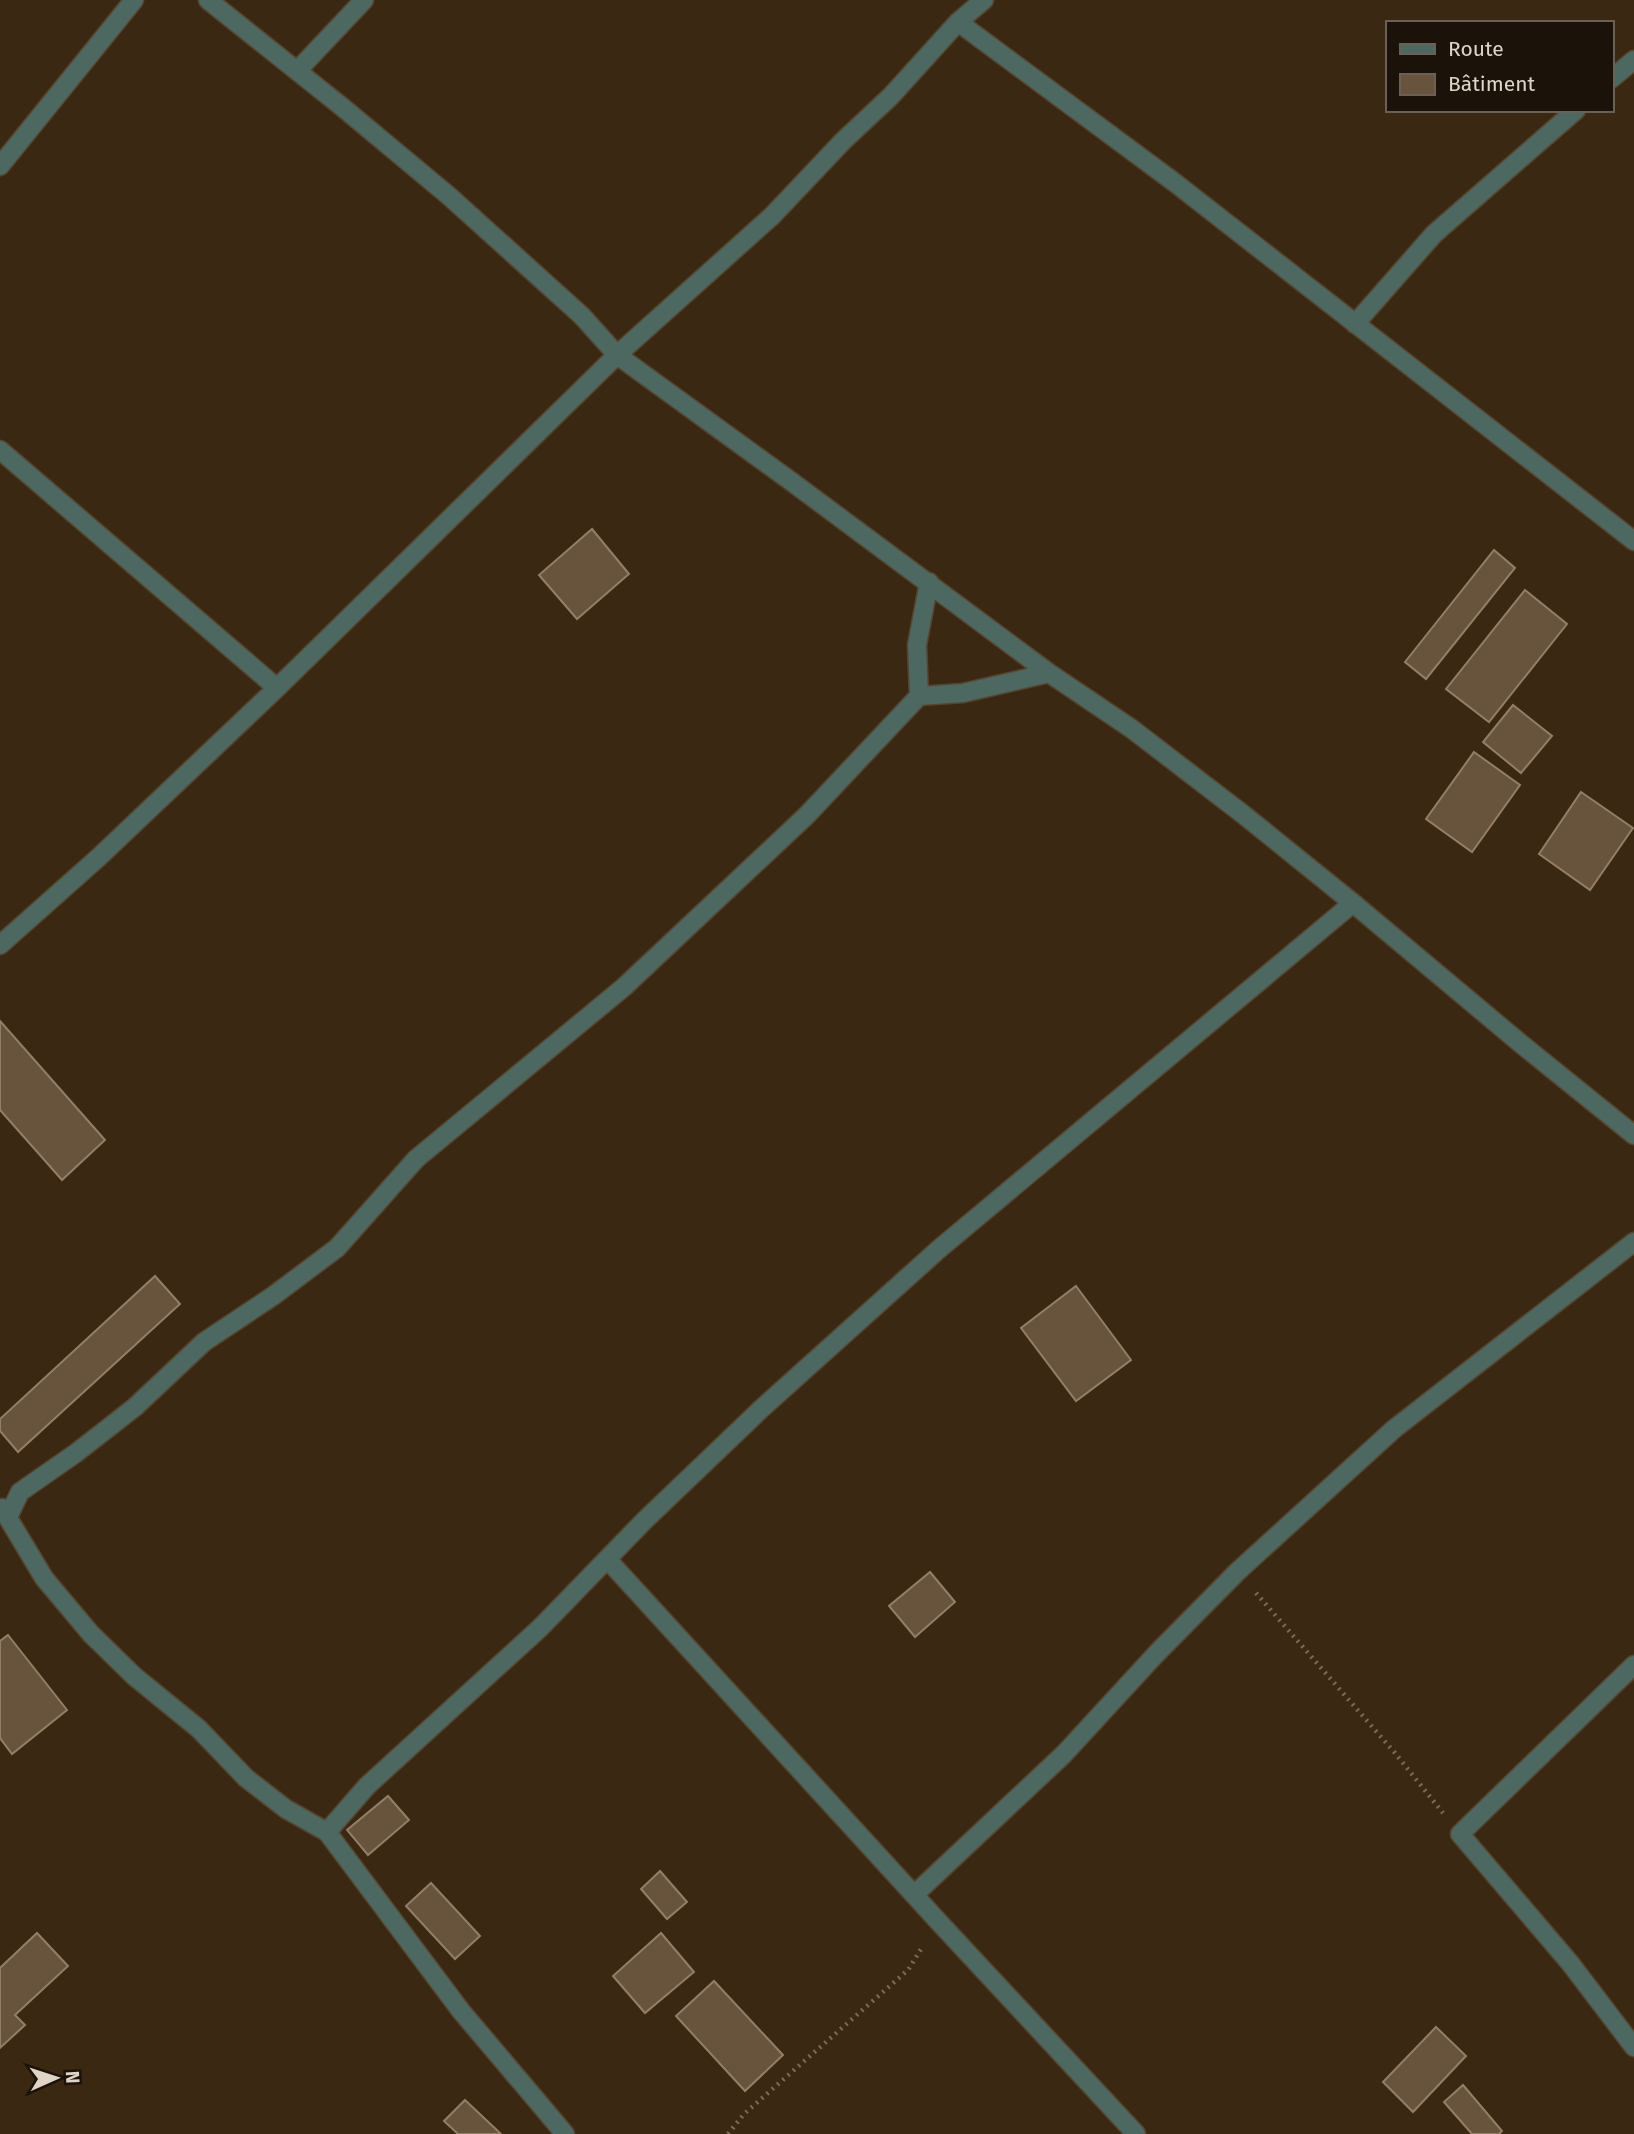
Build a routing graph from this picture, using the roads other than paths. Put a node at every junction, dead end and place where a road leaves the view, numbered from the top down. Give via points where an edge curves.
1 (134, 0) edge
2 (208, 0) edge
3 (364, 0) edge
4 (985, 0) edge
5 (958, 22) junction
6 (1634, 60) edge
7 (297, 71) junction
8 (1613, 77) edge
9 (1574, 112) edge
10 (0, 166) edge
11 (1355, 324) junction
12 (617, 355) junction
13 (0, 450) edge
14 (1634, 541) edge
15 (929, 582) junction
16 (1049, 674) junction
17 (277, 688) junction
18 (919, 696) junction
19 (1353, 903) junction
20 (0, 945) edge
21 (1634, 1135) edge
22 (1634, 1242) edge
23 (4, 1511) edge
24 (607, 1559) junction
25 (1634, 1665) edge
26 (327, 1832) junction
27 (915, 1894) junction
28 (1634, 2047) edge
29 (565, 2134) edge
30 (1136, 2134) edge

1 - 10 street
2 - 7 street
3 - 7 street
4 - 5 street
5 - 11 street
5 - 12 street via 772,216
6 - 8 street
7 - 12 street via 449,196 582,316
9 - 11 street via 1434,234
11 - 14 street
12 - 15 street
12 - 17 street
13 - 17 street
15 - 16 street
15 - 18 street via 917,645
16 - 18 street via 963,693
16 - 19 street via 1132,730
17 - 20 street via 99,858
18 - 23 street via 807,814 624,987 416,1159 337,1248 204,1342 135,1407 20,1492
19 - 21 street
19 - 24 street via 939,1249 761,1410
22 - 27 street via 1394,1429 1237,1572 1064,1754
23 - 26 street via 44,1578 91,1634 246,1777 286,1809
24 - 26 street via 540,1628 367,1786
24 - 27 street
25 - 28 street via 1460,1835
26 - 29 street via 461,2011
27 - 30 street

